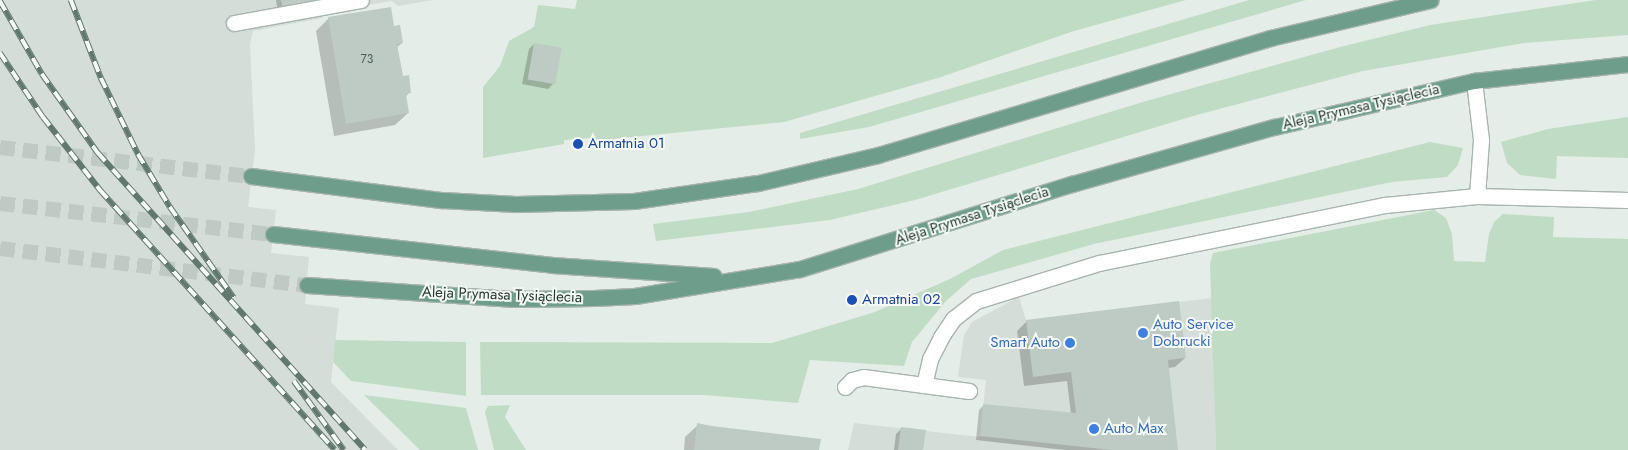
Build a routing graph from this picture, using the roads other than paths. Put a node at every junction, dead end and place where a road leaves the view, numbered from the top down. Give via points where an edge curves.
1 (361, 0) edge
2 (1431, 0) edge
3 (234, 23) dead end
4 (1628, 64) edge
5 (1474, 81) junction
6 (251, 176) tunnel mouth
7 (1477, 196) junction
8 (1628, 200) edge
9 (273, 234) tunnel mouth
10 (740, 278) junction
11 (307, 285) tunnel mouth
12 (924, 385) junction
13 (845, 387) dead end
14 (969, 391) dead end

1 - 3 lane
2 - 6 main road via 1270,38 878,155 758,183 634,200 516,204 442,200
4 - 5 main road, Aleja Prymasa Tysiąclecia
5 - 7 lane via 1481,140
5 - 10 main road, Aleja Prymasa Tysiąclecia via 1274,127 1072,184 837,259
7 - 8 lane
7 - 12 lane via 1384,204 1099,263 976,301 953,319 930,359
9 - 10 main road via 542,264
10 - 11 main road, Aleja Prymasa Tysiąclecia via 635,296 594,298 511,299
12 - 13 lane via 863,378 852,380
12 - 14 lane

